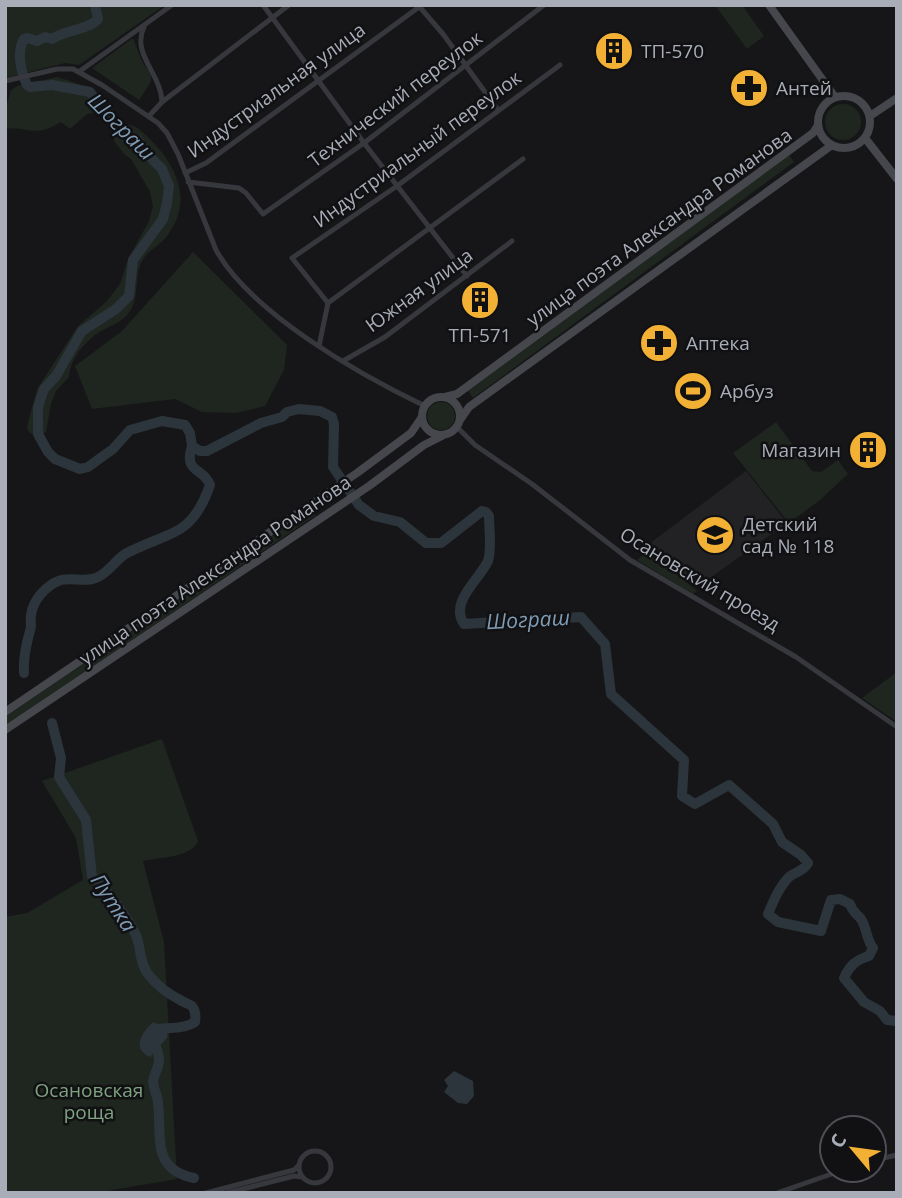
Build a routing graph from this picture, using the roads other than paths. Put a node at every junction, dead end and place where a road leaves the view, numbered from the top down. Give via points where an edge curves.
1 (172, 5) edge
2 (263, 5) edge
3 (289, 5) edge
4 (544, 5) edge
5 (769, 5) edge
6 (418, 6) edge
7 (273, 17) junction
8 (145, 24) junction
9 (559, 65) dead end
10 (465, 68) junction
11 (80, 71) junction
12 (319, 79) junction
13 (5, 81) edge
14 (835, 97) junction
15 (897, 99) edge
16 (162, 102) junction
17 (498, 110) junction
18 (149, 116) junction
19 (870, 116) junction
20 (818, 125) junction
21 (864, 138) junction
22 (364, 143) junction
23 (832, 145) junction
24 (523, 159) dead end
25 (185, 173) junction
26 (897, 179) edge
27 (188, 182) junction
28 (397, 186) junction
29 (430, 228) junction
30 (512, 241) dead end
31 (467, 276) junction
32 (328, 303) junction
33 (319, 346) junction
34 (343, 361) junction
35 (445, 397) junction
36 (425, 406) junction
37 (422, 417) junction
38 (459, 424) junction
39 (442, 436) junction
40 (5, 712) edge
41 (897, 727) edge
42 (5, 730) edge
43 (299, 1165) junction
44 (303, 1177) junction
45 (818, 1179) edge
46 (206, 1193) edge
47 (227, 1193) edge
48 (777, 1193) edge

1 - 8 street
2 - 7 street
3 - 7 street
4 - 10 street, Технический переулок
5 - 14 main road
6 - 10 street
6 - 12 street, Индустриальная улица
7 - 12 street
7 - 16 street
8 - 11 street
8 - 16 street via 140,49 155,75
9 - 17 street, Индустриальный переулок
10 - 17 street
10 - 22 street, Технический переулок
11 - 13 street via 65,68
11 - 18 street
12 - 22 street
12 - 25 street, Индустриальная улица via 206,163
14 - 19 main road via 858,99
14 - 20 main road via 822,107
15 - 19 main road
16 - 18 street
17 - 28 street, Индустриальный переулок
18 - 25 street via 167,133
19 - 21 main road via 870,130
20 - 23 main road
20 - 35 main road, улица поэта Александра Романова via 558,321 457,394
21 - 23 main road via 849,147
21 - 26 main road
22 - 27 street, Технический переулок via 262,214 239,188
22 - 28 street
23 - 38 main road, улица поэта Александра Романова via 469,407
24 - 29 street
25 - 27 street
27 - 33 street via 223,264 271,312
28 - 29 street
28 - 32 street, Индустриальный переулок via 292,258
29 - 31 street
29 - 32 street
30 - 31 street, Южная улица
31 - 34 street, Южная улица via 385,337
32 - 33 street
33 - 34 street
34 - 36 street
35 - 36 main road
35 - 38 main road via 457,404
36 - 37 main road
37 - 39 main road via 429,432
37 - 40 main road, улица поэта Александра Романова via 415,430 357,473
38 - 39 main road
38 - 41 street, Осановский проезд via 475,445 630,560 796,657
39 - 42 main road, улица поэта Александра Романова
43 - 44 street
43 - 44 street via 303,1156 314,1151 326,1155 331,1164 323,1181 313,1183
43 - 46 street
44 - 47 street
45 - 48 street

